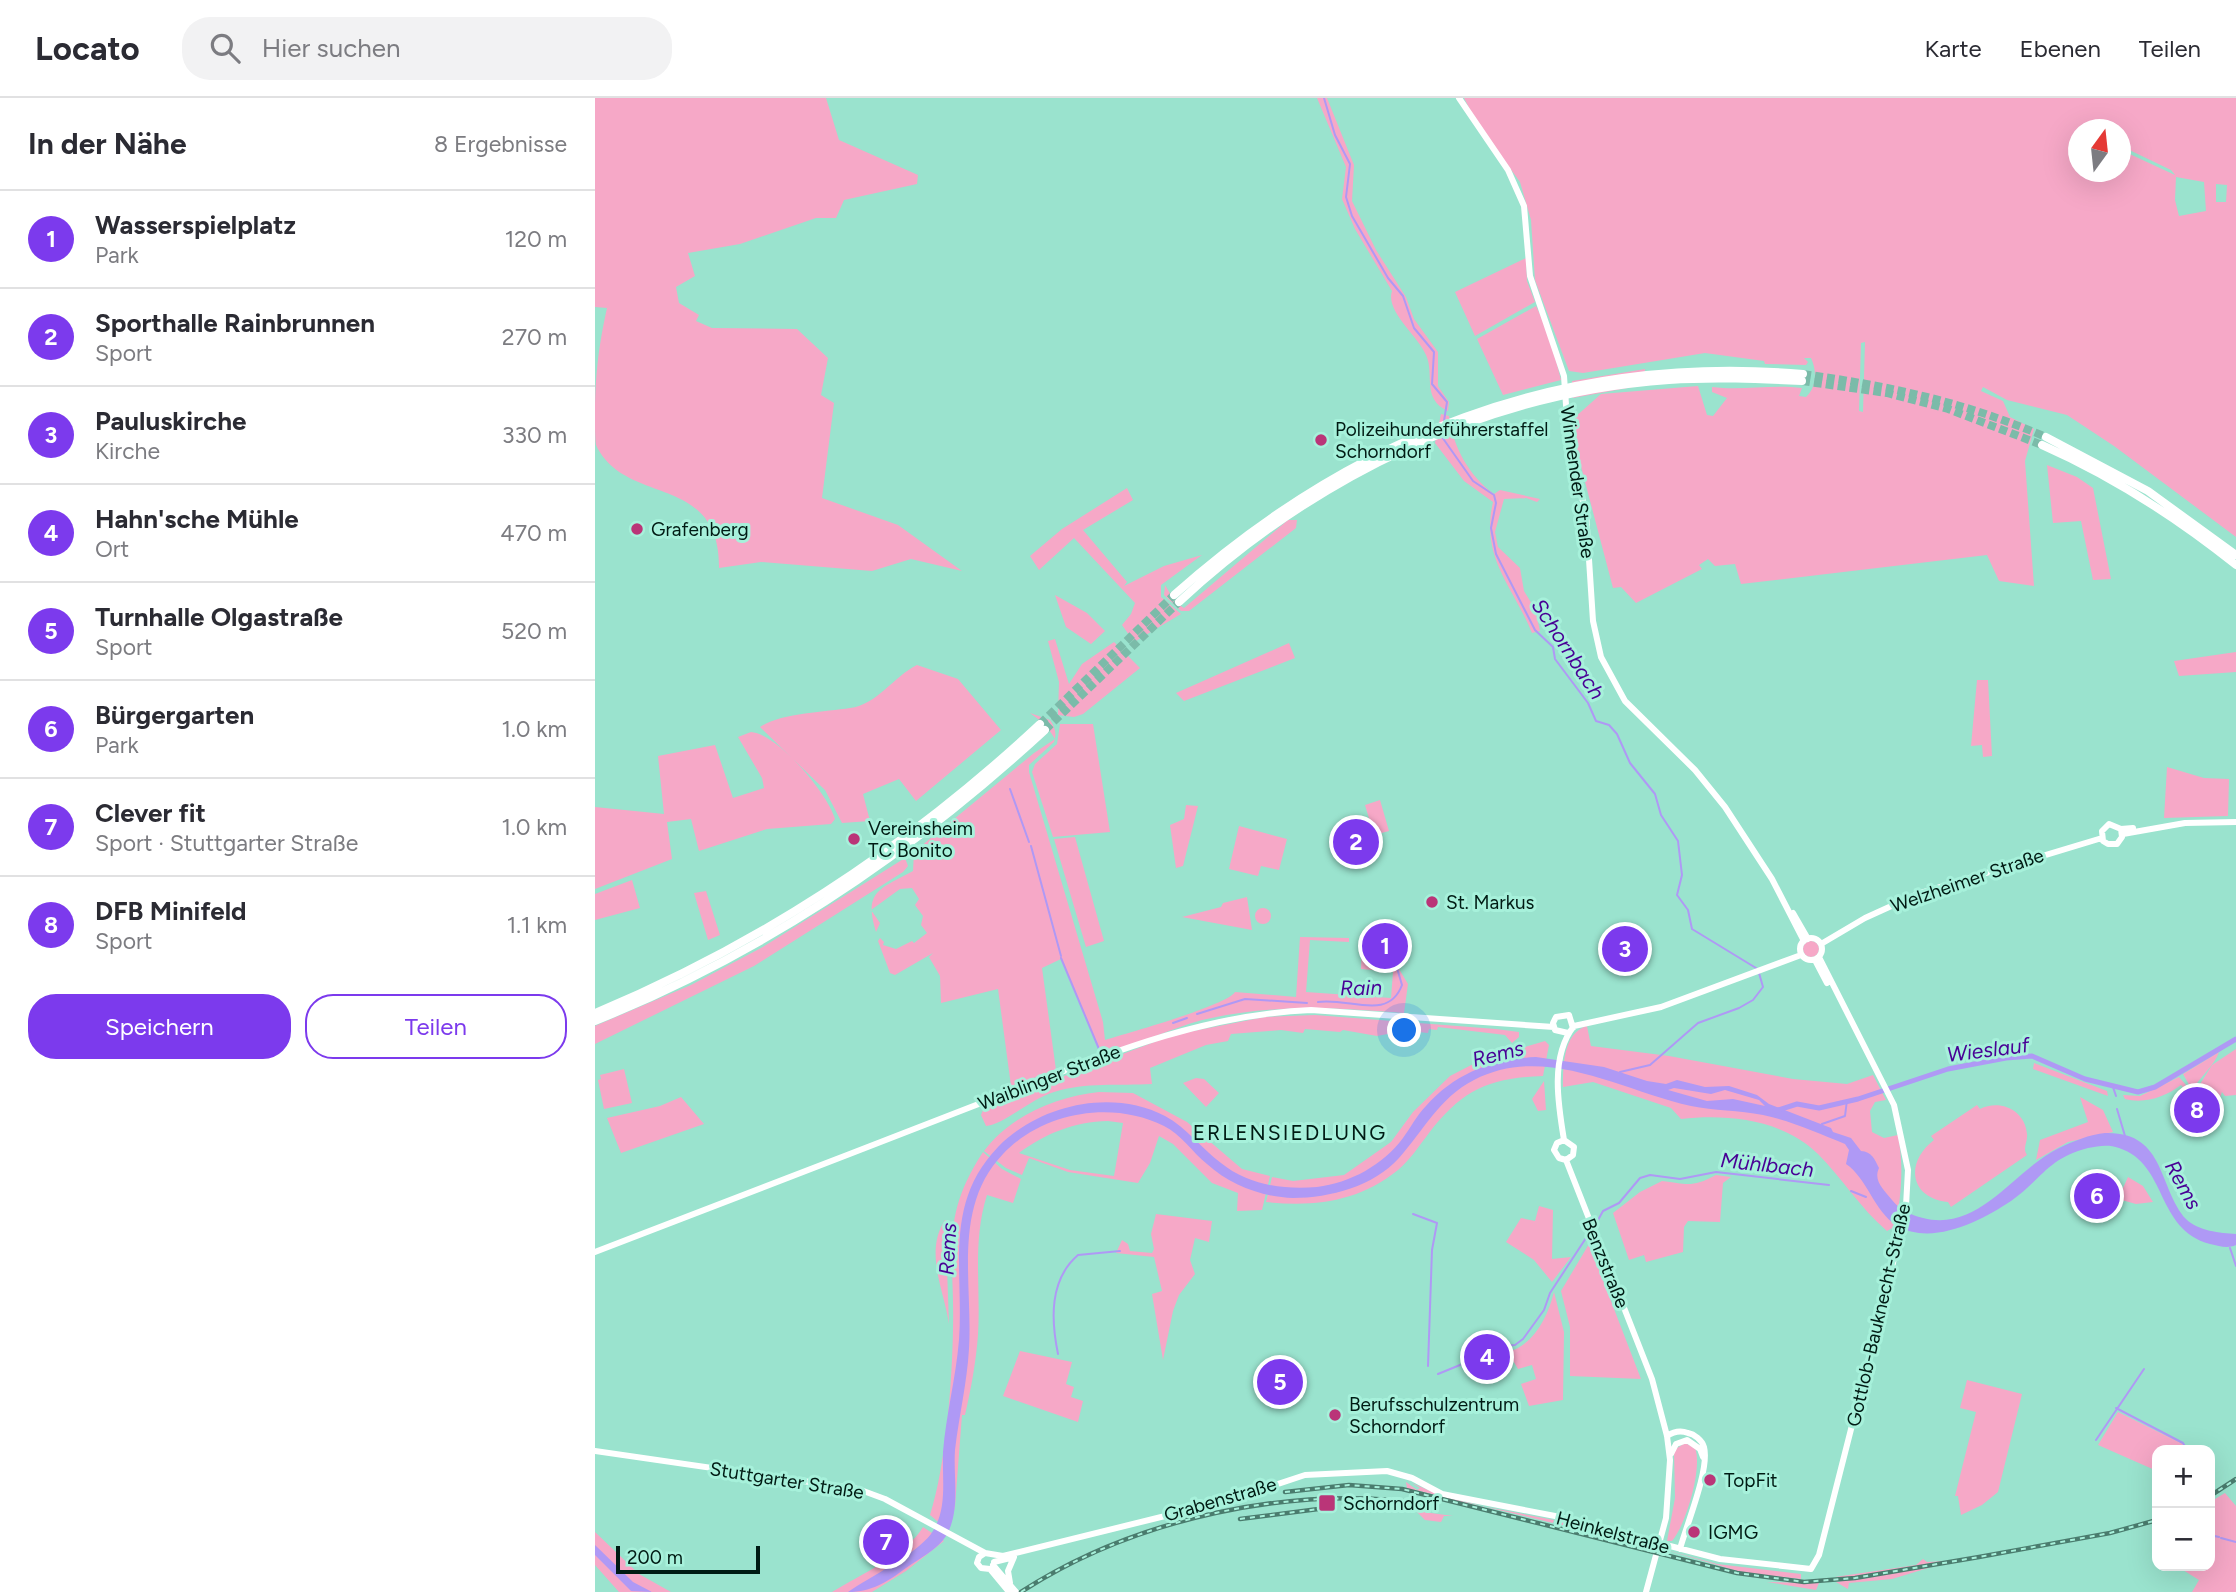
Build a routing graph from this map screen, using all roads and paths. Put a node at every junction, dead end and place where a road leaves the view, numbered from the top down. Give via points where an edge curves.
1 (1459, 98) edge
2 (1803, 378) tunnel mouth
3 (2236, 555) edge
4 (2236, 565) edge
5 (1176, 598) tunnel mouth
6 (2236, 822) edge
7 (2122, 831) junction
8 (2101, 836) junction
9 (1806, 940) junction
10 (1819, 942) junction
11 (1800, 952) junction
12 (1817, 959) junction
13 (595, 1013) edge
14 (1571, 1018) junction
15 (1604, 1018) junction
16 (1555, 1019) junction
17 (595, 1021) edge
18 (1525, 1025) junction
19 (1556, 1030) junction
20 (1570, 1030) junction
21 (1562, 1047) junction
22 (1563, 1140) junction
23 (1566, 1160) junction
24 (595, 1252) edge
25 (1647, 1365) junction
26 (1667, 1436) junction
27 (1681, 1440) junction
28 (595, 1451) edge
29 (1704, 1458) junction
30 (1670, 1460) junction
31 (1669, 1476) junction
32 (1412, 1478) joint
33 (1680, 1549) junction
34 (1031, 1551) junction
35 (1015, 1557) junction
36 (989, 1560) junction
37 (1817, 1564) joint
38 (1009, 1588) edge
39 (1016, 1592) edge
40 (1646, 1592) edge

1 - 9 main road, Winnender Straße via 1508,170 1524,206 1530,276 1564,376 1569,448 1585,513 1593,621 1601,657 1625,701 1710,786
2 - 5 highway via 1702,374 1578,393 1473,421 1369,465 1286,510
3 - 4 highway via 2148,491 2044,441 2164,512
6 - 7 main road
7 - 8 main road via 2109,824
7 - 8 main road via 2115,845
8 - 10 main road, Welzheimer Straße via 1920,893
9 - 10 main road
9 - 11 main road
10 - 12 main road via 1822,951
11 - 12 main road via 1805,959
11 - 15 main road via 1759,972 1661,1007
12 - 37 main road, Gottlob-Bauknecht-Straße via 1884,1083 1906,1148 1906,1206
13 - 17 highway via 676,976 807,905 924,825 1043,727 945,817 840,892 746,948
14 - 15 main road
14 - 16 main road, Waiblinger Straße via 1563,1014
14 - 20 main road
15 - 20 main road
16 - 18 main road, Waiblinger Straße
16 - 19 main road
18 - 19 main road, Waiblinger Straße
18 - 24 main road, Waiblinger Straße via 1311,1010 1195,1026
19 - 20 main road, Waiblinger Straße
19 - 21 main road, Benzstraße
20 - 21 main road, Benzstraße
21 - 22 main road, Benzstraße
22 - 23 main road, Benzstraße via 1574,1147
22 - 23 main road, Benzstraße via 1554,1150
23 - 25 main road, Benzstraße
25 - 26 main road, Benzstraße
25 - 31 main road, Benzstraße
26 - 27 main road
26 - 29 main road via 1680,1432 1695,1436 1704,1447
26 - 30 main road, Benzstraße
27 - 29 main road via 1693,1442
27 - 30 main road
28 - 36 main road, Stuttgarter Straße via 851,1488 885,1499
29 - 33 main road
30 - 31 main road, Benzstraße
31 - 40 main road, Benzstraße via 1660,1550
32 - 33 main road, Heinkelstraße via 1450,1496 1555,1516
32 - 34 main road, Grabenstraße via 1387,1471 1305,1475 1230,1500
33 - 37 main road, Heinkelstraße via 1765,1567 1808,1570
34 - 35 main road, Grabenstraße
34 - 36 main road, Grabenstraße
35 - 36 main road, Grabenstraße
35 - 38 main road via 1008,1572
36 - 38 main road, Stuttgarter Straße
38 - 39 main road, Stuttgarter Straße

